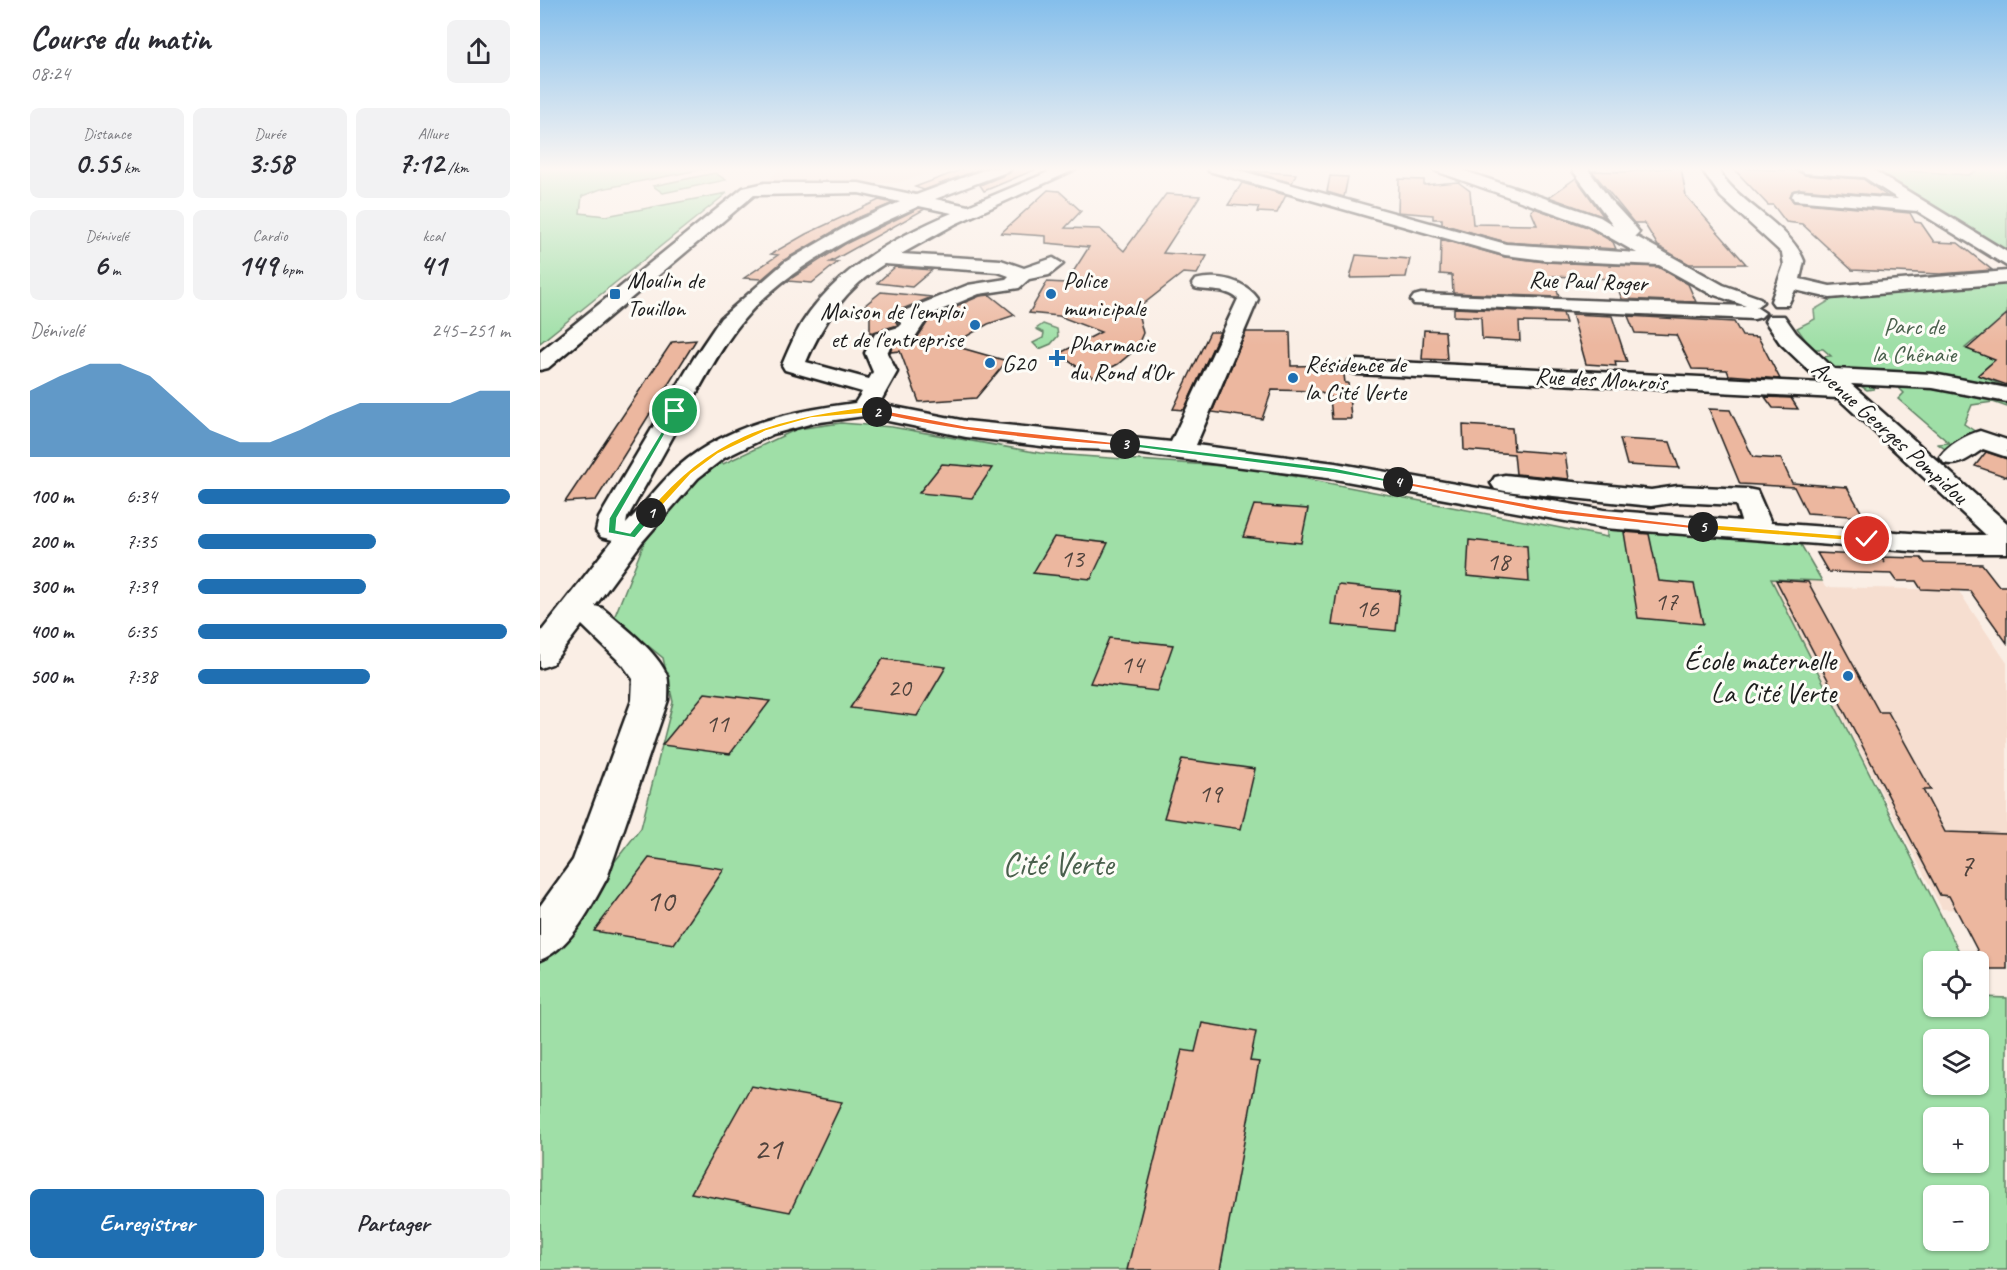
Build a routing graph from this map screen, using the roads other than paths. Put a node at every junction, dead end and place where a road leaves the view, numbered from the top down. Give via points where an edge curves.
1 (705, 227) edge
2 (858, 227) edge
3 (935, 227) edge
4 (1427, 227) edge
5 (1607, 227) edge
6 (1626, 227) edge
7 (1763, 227) edge
8 (1955, 227) edge
9 (1633, 240) junction
10 (882, 258) junction
11 (1668, 260) junction
12 (2007, 260) edge
13 (1053, 264) dead end
14 (1023, 274) junction
15 (2007, 277) edge
16 (1202, 284) dead end
17 (1830, 292) junction
18 (1421, 300) dead end
19 (1770, 304) junction
20 (540, 363) edge
21 (1357, 367) dead end
22 (1836, 384) junction
23 (2007, 395) edge
24 (869, 399) junction
25 (2007, 449) edge
26 (1180, 451) junction
27 (1953, 457) dead end
28 (632, 536) junction
29 (2007, 538) edge
30 (2007, 544) edge
31 (572, 613) junction
32 (540, 657) edge
33 (540, 940) edge

1 - 20 street
2 - 28 street via 792,266 729,323 613,518 611,531
3 - 10 street
4 - 11 street via 1505,249
5 - 9 street
6 - 9 street
7 - 19 street via 1791,251 1795,264
8 - 12 street
9 - 11 street
10 - 14 street via 1001,266
10 - 24 street via 860,272 814,319 793,365
11 - 19 street via 1716,289
13 - 14 street via 1042,271
14 - 24 street via 1012,284 975,289 906,317 914,322 907,332 884,339 876,353 885,372
15 - 17 street
16 - 26 street via 1232,286 1248,299
17 - 19 street
17 - 19 street via 1802,314
18 - 19 street, Rue Paul Roger
19 - 22 street, Avenue Georges Pompidou via 1788,338
21 - 22 street, Rue des Monrois
22 - 23 street, Rue des Monrois via 1933,381
22 - 29 street, Avenue Georges Pompidou
24 - 26 street via 966,429
24 - 28 street via 764,429 715,452 688,472
25 - 27 street via 1980,439
26 - 30 street via 1335,471 1470,495 1477,480 1641,498 1678,494 1747,497 1760,532 1937,544
28 - 31 street
31 - 32 street
31 - 33 street via 591,615 635,657 650,677 650,700 592,866

